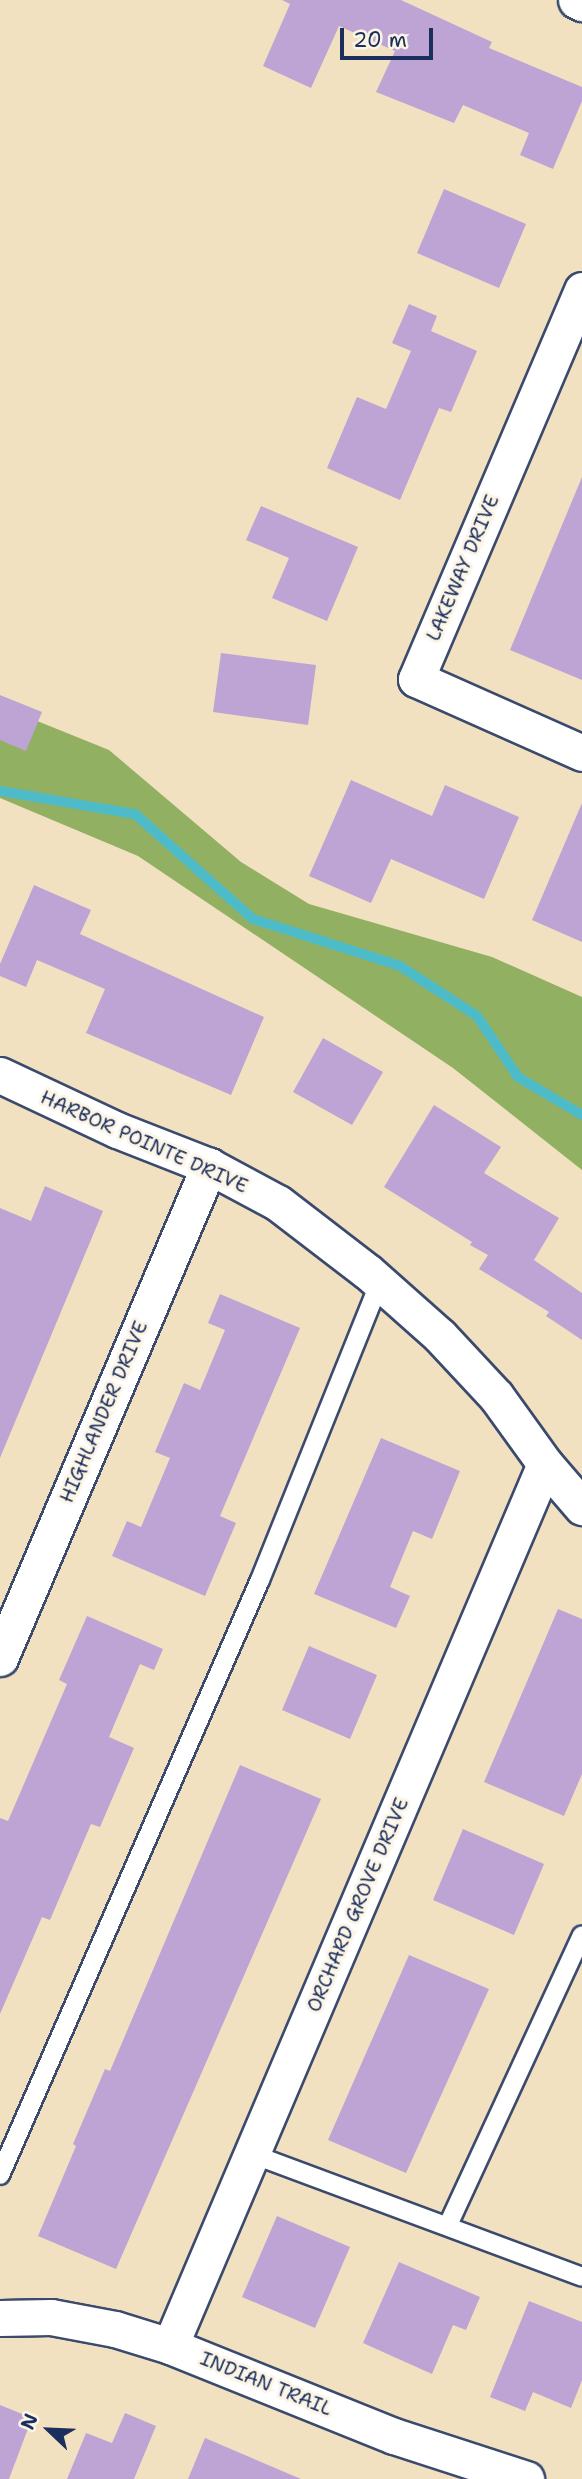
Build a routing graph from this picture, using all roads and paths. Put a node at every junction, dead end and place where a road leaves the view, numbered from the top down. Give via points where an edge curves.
1 (576, 0) edge
2 (582, 3) edge
3 (582, 290) edge
4 (582, 753) edge
5 (3, 1084) edge
6 (209, 1166) junction
7 (380, 1282) junction
8 (545, 1464) junction
9 (582, 1507) edge
10 (0, 1658) edge
11 (582, 1935) edge
12 (252, 2154) junction
13 (0, 2175) edge
14 (448, 2225) junction
15 (582, 2277) edge
16 (0, 2318) edge
17 (170, 2346) junction
18 (526, 2479) edge

1 - 2 street
3 - 4 street, LAKEWAY DRIVE via 416,679
5 - 6 street, HARBOR POINTE DRIVE
6 - 7 street, HARBOR POINTE DRIVE via 278,1203
6 - 10 street, HIGHLANDER DRIVE
7 - 8 street, HARBOR POINTE DRIVE via 440,1336 496,1396
7 - 13 lane via 260,1580
8 - 9 street, HARBOR POINTE DRIVE
8 - 12 street, ORCHARD GROVE DRIVE
11 - 14 lane
12 - 14 lane
12 - 17 street, ORCHARD GROVE DRIVE
14 - 15 lane
16 - 17 street, INDIAN TRAIL via 51,2317
17 - 18 street, INDIAN TRAIL via 394,2436

